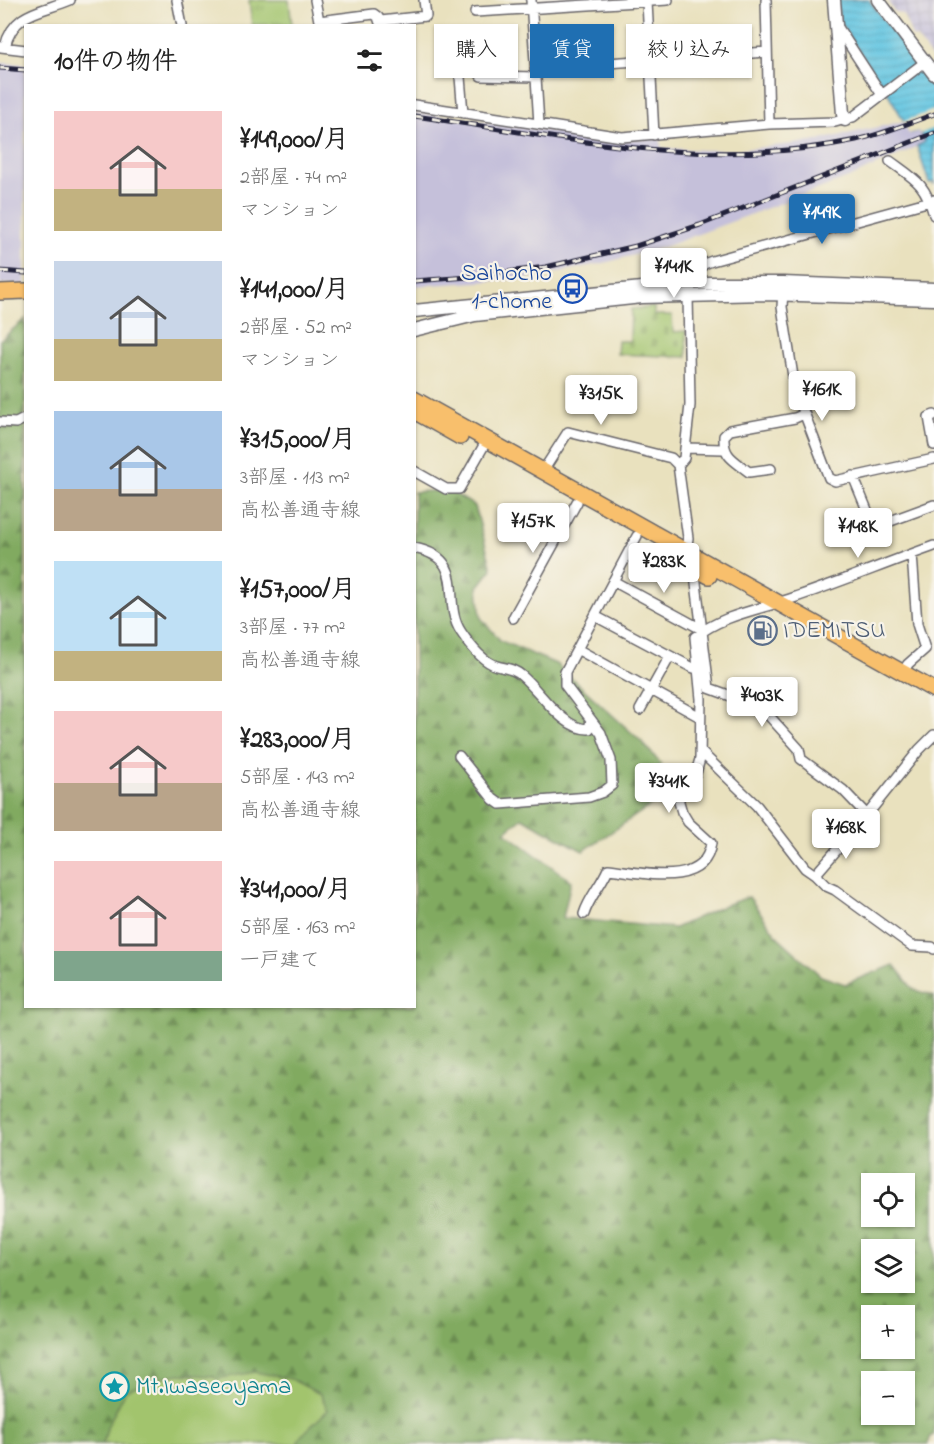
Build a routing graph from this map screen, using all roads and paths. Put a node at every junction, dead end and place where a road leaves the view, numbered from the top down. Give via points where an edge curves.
1 (70, 0) edge
2 (177, 0) edge
3 (315, 0) edge
4 (424, 0) edge
5 (668, 0) edge
6 (766, 0) edge
7 (834, 0) edge
8 (878, 0) edge
9 (647, 2) junction
10 (531, 4) edge
11 (475, 12) dead end
12 (381, 23) edge
13 (182, 24) edge
14 (532, 24) edge
15 (648, 24) edge
16 (835, 24) junction
17 (3, 47) edge
18 (24, 50) edge
19 (767, 52) junction
20 (752, 53) edge
21 (922, 65) junction
22 (934, 74) edge
23 (460, 78) edge
24 (536, 78) edge
25 (651, 78) edge
26 (884, 94) junction
27 (416, 105) edge
28 (463, 113) junction
29 (845, 120) junction
30 (539, 124) junction
31 (769, 124) junction
32 (654, 135) junction
33 (890, 161) dead end
34 (932, 200) edge
35 (934, 215) edge
36 (689, 289) junction
37 (783, 289) junction
38 (934, 289) edge
39 (24, 291) edge
40 (0, 292) edge
41 (934, 299) edge
42 (0, 302) edge
43 (24, 302) edge
44 (416, 311) edge
45 (416, 330) edge
46 (416, 400) edge
47 (416, 412) edge
48 (804, 414) junction
49 (934, 415) edge
50 (24, 419) edge
51 (0, 422) edge
52 (485, 445) junction
53 (934, 445) edge
54 (685, 448) junction
55 (723, 449) junction
56 (934, 459) edge
57 (678, 465) junction
58 (771, 469) dead end
59 (543, 471) junction
60 (416, 472) edge
61 (853, 476) junction
62 (576, 502) junction
63 (934, 505) edge
64 (637, 536) junction
65 (934, 546) edge
66 (416, 548) edge
67 (686, 551) junction
68 (912, 554) junction
69 (699, 570) junction
70 (613, 581) junction
71 (772, 605) junction
72 (595, 616) junction
73 (513, 618) dead end
74 (703, 630) junction
75 (577, 649) junction
76 (670, 656) junction
77 (697, 669) junction
78 (903, 672) junction
79 (651, 690) junction
80 (934, 690) edge
81 (934, 702) edge
82 (640, 710) dead end
83 (700, 717) junction
84 (591, 720) junction
85 (934, 735) edge
86 (700, 751) junction
87 (459, 756) dead end
88 (867, 815) junction
89 (815, 874) junction
90 (584, 914) dead end
91 (934, 950) edge

1 - 17 street via 30,13 13,26
2 - 13 street
3 - 12 street via 319,21 374,14
4 - 12 street via 426,16
5 - 9 street
6 - 19 street
7 - 16 street
8 - 21 street
9 - 10 street
9 - 15 street
10 - 11 street
10 - 14 street
16 - 26 street
16 - 29 street
17 - 18 street
19 - 20 street
19 - 31 street
21 - 22 street
21 - 26 street
23 - 28 street
24 - 30 street
25 - 32 street
26 - 29 street
27 - 28 street
28 - 30 street
29 - 31 street
30 - 32 street via 622,137
31 - 32 street
33 - 34 street via 920,182
34 - 35 street
34 - 36 street via 704,264
36 - 37 street
36 - 44 street
36 - 45 street via 475,315
36 - 54 street via 690,405
37 - 38 street
37 - 41 street
37 - 48 street via 782,307 795,389
39 - 40 main road
42 - 43 main road
46 - 52 main road
47 - 52 main road
48 - 55 street via 730,429 724,436
48 - 61 street via 829,478 835,481
49 - 53 street via 929,417
50 - 51 street
52 - 59 main road
52 - 60 street via 459,489 446,489
52 - 62 main road
54 - 55 street
54 - 57 street
55 - 58 street via 749,472
56 - 61 street
57 - 59 street via 671,458 568,432
57 - 67 street via 688,538
59 - 67 main road
61 - 63 street via 874,526
62 - 64 main road
62 - 73 street
64 - 69 main road
64 - 70 street
65 - 68 street
66 - 84 street via 439,559 449,573 454,619 480,655 523,676 562,717 580,729 589,729
67 - 71 main road
68 - 71 street
68 - 78 street via 917,624 926,645
69 - 71 main road
69 - 74 street via 695,575
70 - 72 street
70 - 74 street
71 - 74 street
71 - 78 main road
71 - 81 main road
72 - 75 street
72 - 76 street
74 - 77 street via 695,637
74 - 88 street via 709,688 761,707 799,749 801,759 843,790
75 - 79 street
75 - 84 street via 565,672 565,685
76 - 77 street
76 - 79 street
77 - 83 street
78 - 80 main road
79 - 82 street
79 - 83 street
83 - 86 street
84 - 87 street via 601,733 611,760 612,785 589,797 500,804
85 - 88 street
86 - 89 street via 758,806 805,868
86 - 90 street via 696,773 682,784 679,792 688,822 711,843 707,857 700,866 674,876 608,869
88 - 89 street
89 - 91 street via 826,886 912,946

